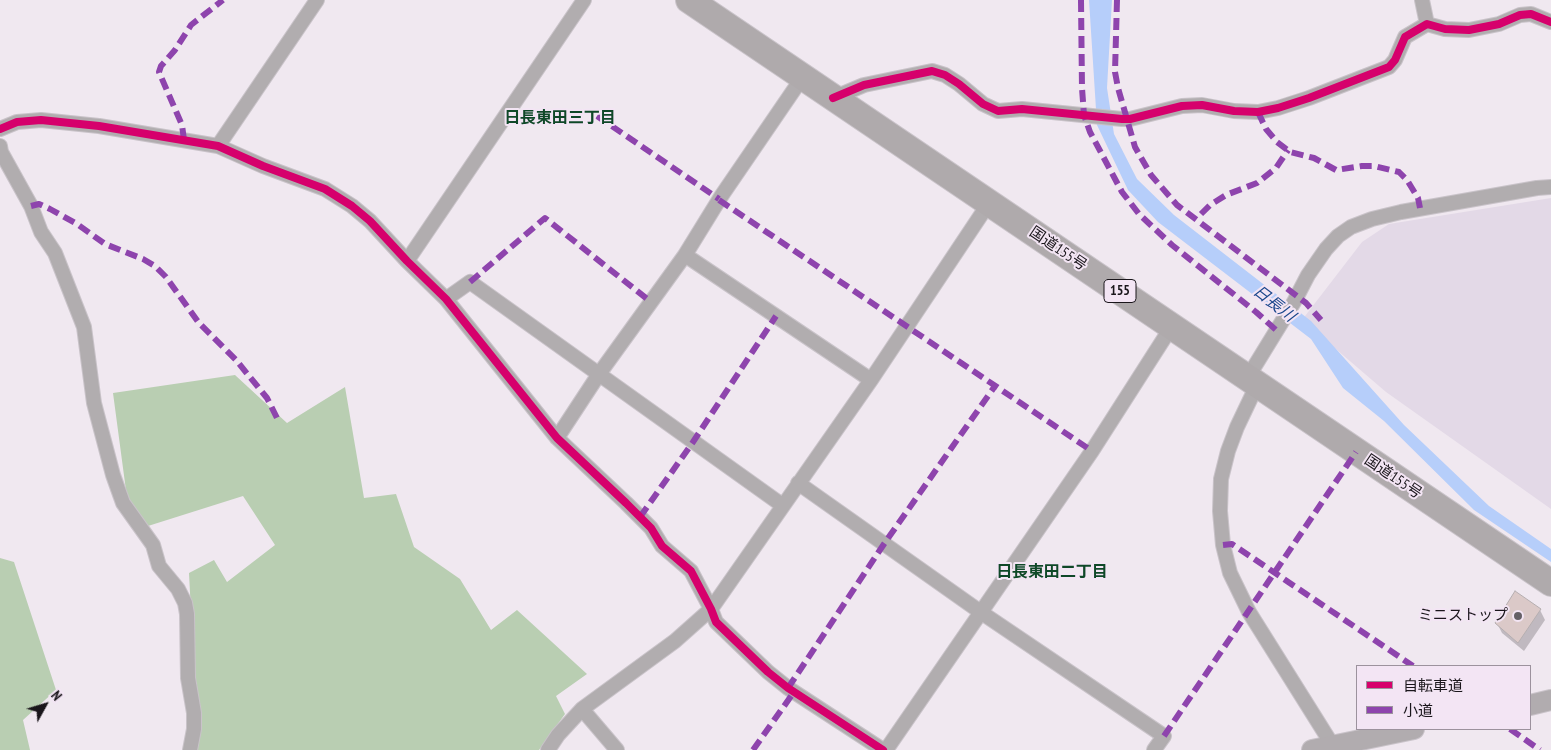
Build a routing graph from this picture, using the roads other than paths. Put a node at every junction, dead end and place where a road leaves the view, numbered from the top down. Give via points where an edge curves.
1 (317, 0) edge
2 (584, 0) edge
3 (689, 0) edge
4 (1422, 0) edge
5 (1551, 22) edge
6 (1427, 24) junction
7 (802, 78) junction
8 (833, 98) junction
9 (0, 129) edge
10 (0, 146) edge
11 (218, 146) junction
12 (1551, 187) edge
13 (989, 203) junction
14 (685, 255) junction
15 (407, 261) junction
16 (446, 299) junction
17 (1172, 326) junction
18 (599, 374) junction
19 (871, 380) junction
20 (1252, 381) junction
21 (557, 438) junction
22 (798, 483) junction
23 (782, 506) junction
24 (1551, 583) edge
25 (711, 609) junction
26 (982, 613) junction
27 (1551, 700) edge
28 (1531, 705) edge
29 (582, 709) junction
30 (1410, 730) edge
31 (1335, 748) edge
32 (190, 750) edge
33 (548, 750) edge
34 (617, 750) edge
35 (882, 750) edge
36 (886, 750) edge
37 (1154, 750) edge
38 (1312, 750) edge

1 - 11 street
2 - 15 street
3 - 7 highway, 国道155号 / 155
4 - 6 street
5 - 6 street via 1531,14 1469,30
6 - 8 street via 1405,38 1389,67 1334,90 1258,112 1202,105 1182,106 1122,119 1022,109 998,112 945,75 932,71 864,86
7 - 8 highway, 国道155号 / 155
7 - 14 street
8 - 13 highway, 国道155号 / 155
9 - 11 street via 17,122 41,120
10 - 32 street via 41,232 55,253 84,327 94,403 123,503 153,545 159,566 178,588 185,603 188,614 188,678 194,713
11 - 15 street via 325,189 370,221
12 - 20 street via 1401,212 1351,227 1326,249 1308,275 1256,365
13 - 17 highway, 国道155号 / 155
13 - 19 street
14 - 18 street
14 - 19 street
15 - 16 street
16 - 18 street via 470,282
16 - 21 street
17 - 20 highway, 国道155号 / 155
17 - 26 street via 1102,438
18 - 21 street
18 - 23 street
19 - 22 street
20 - 24 highway, 国道155号 / 155
20 - 31 street via 1221,478 1223,545 1230,573 1249,612
21 - 25 street via 651,528 662,546 691,571
22 - 23 street
22 - 26 street
23 - 25 street
25 - 29 street via 675,641
25 - 35 street via 716,622 768,672
26 - 36 street
26 - 37 street via 1164,736
27 - 28 street
29 - 33 street via 558,734
29 - 34 street
30 - 31 street
31 - 38 street

